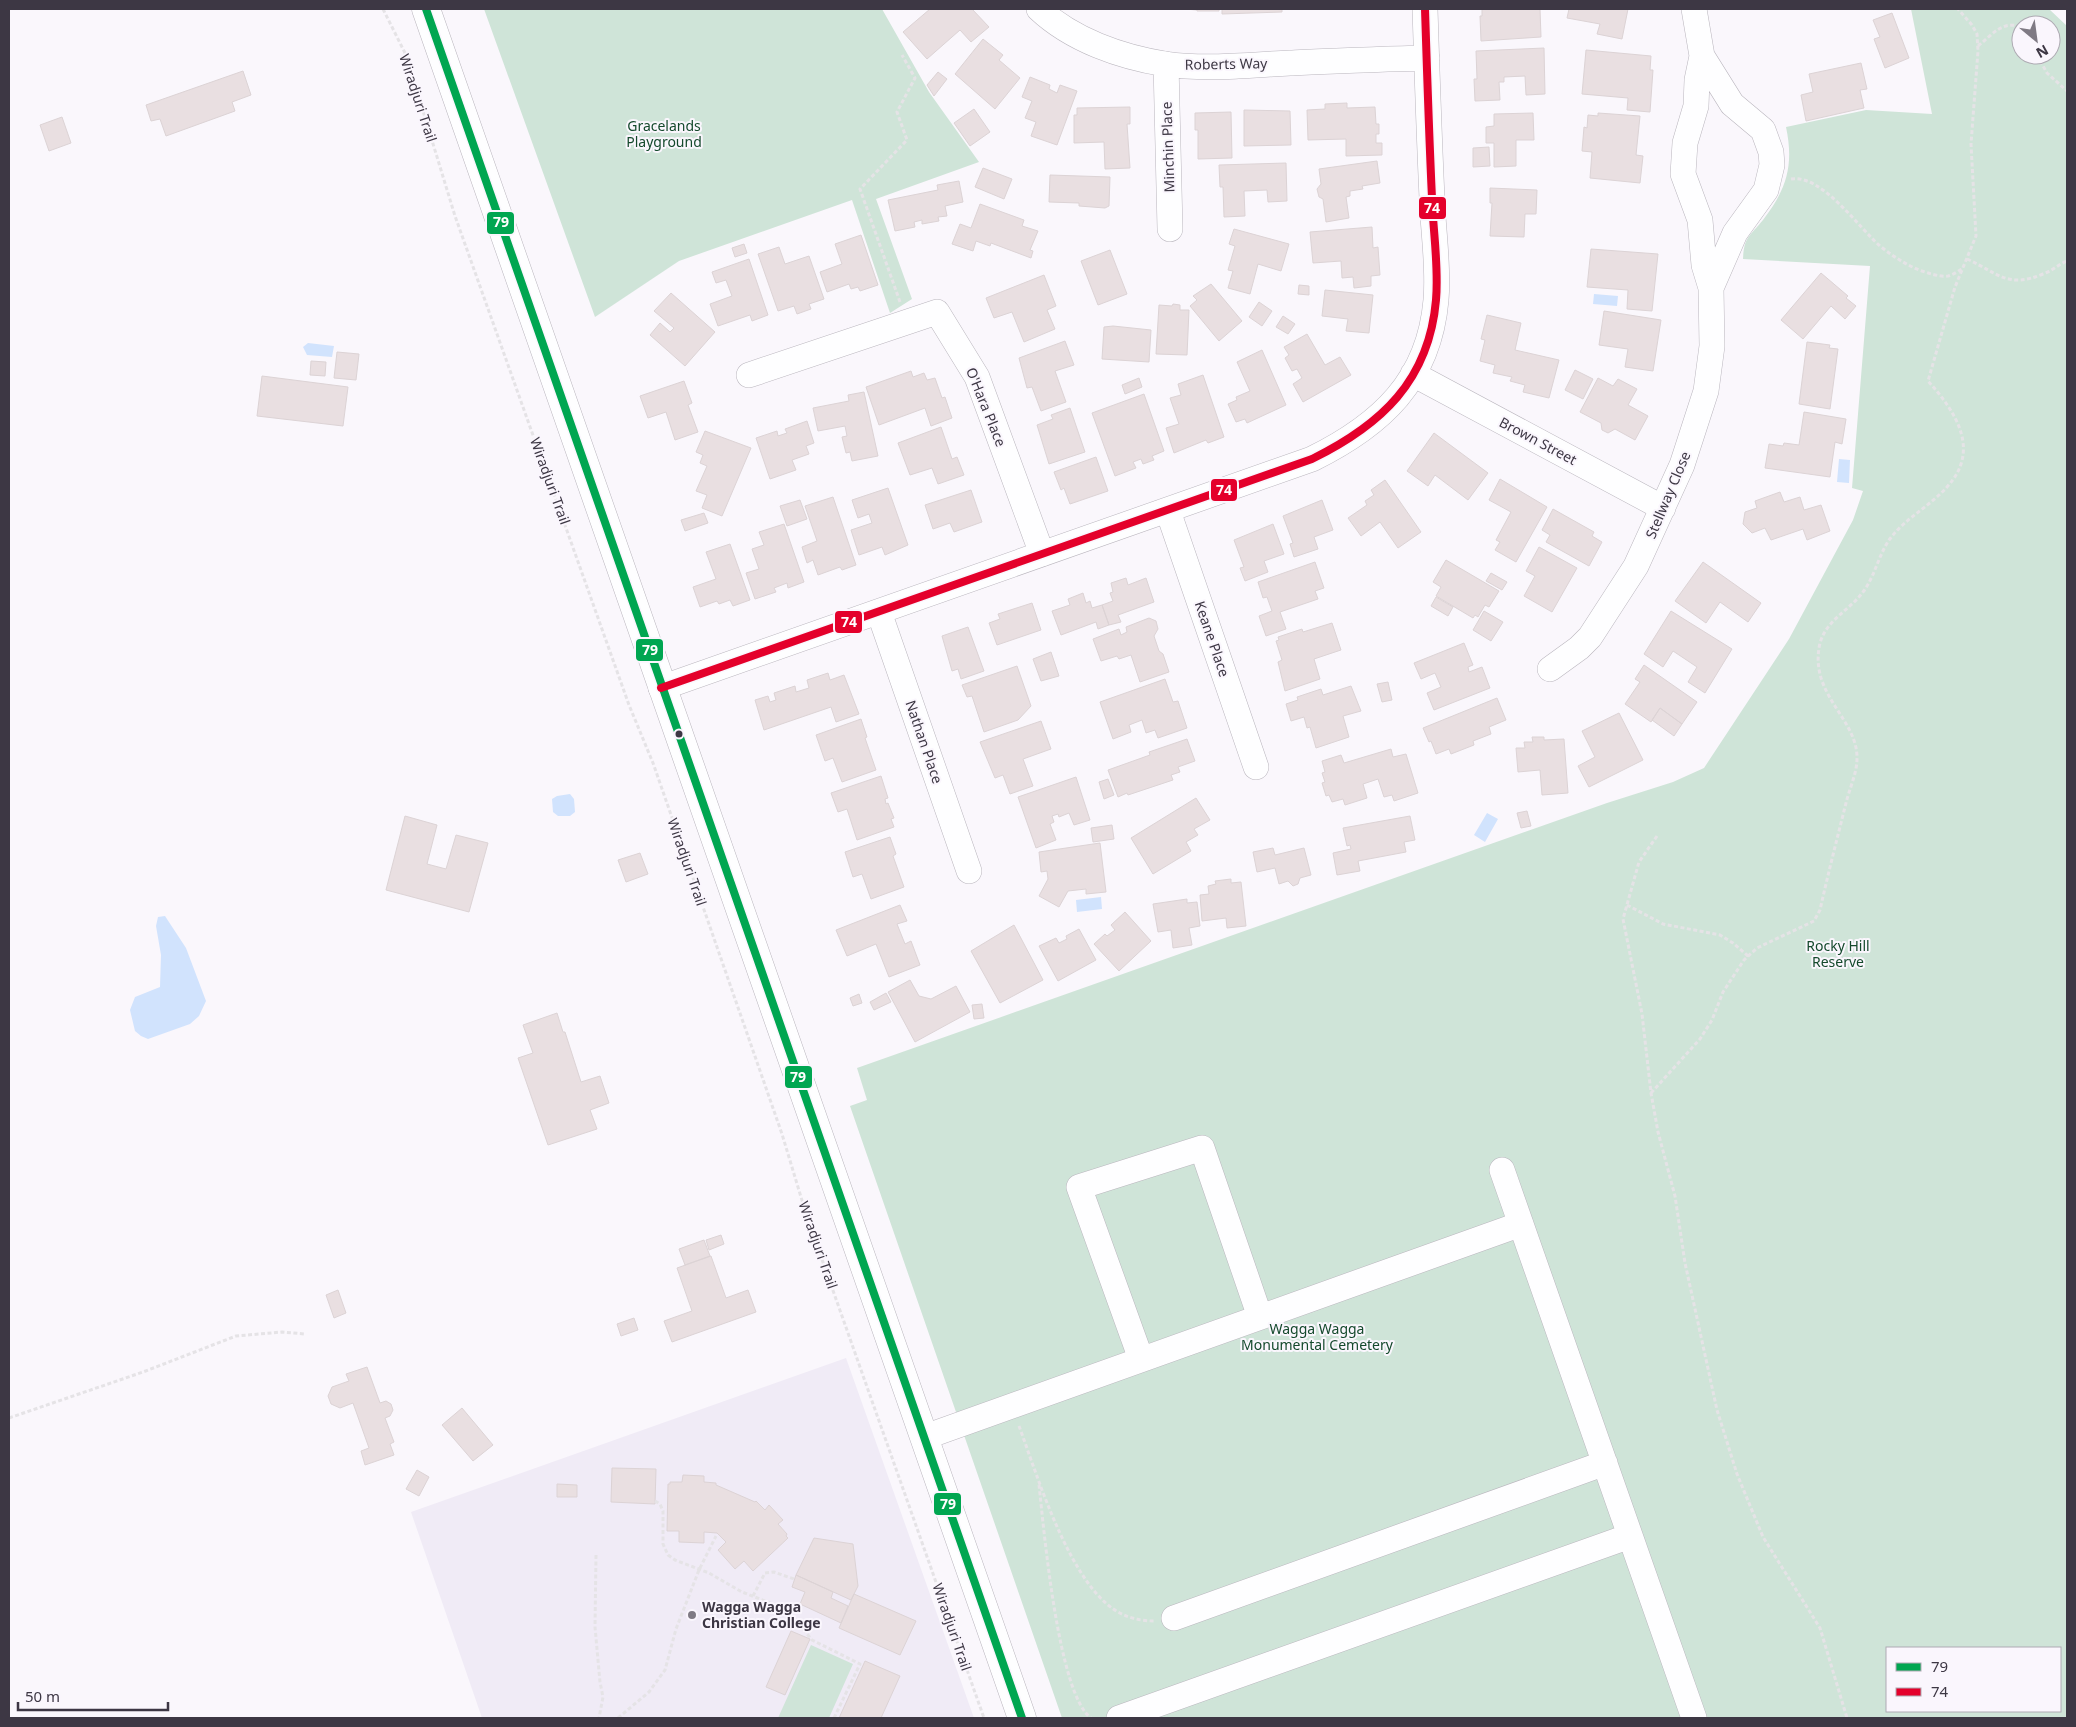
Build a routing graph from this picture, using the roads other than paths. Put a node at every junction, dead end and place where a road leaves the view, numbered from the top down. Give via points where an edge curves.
1 (426, 9) edge
2 (1039, 9) edge
3 (1425, 9) edge
4 (1694, 9) edge
5 (1702, 56) junction
6 (1427, 58) junction
7 (1166, 64) junction
8 (1170, 229) dead end
9 (1711, 288) junction
10 (1413, 374) junction
11 (749, 375) dead end
12 (1663, 508) junction
13 (1168, 511) junction
14 (1042, 554) junction
15 (879, 612) junction
16 (1550, 670) dead end
17 (661, 688) junction
18 (1256, 767) dead end
19 (969, 871) dead end
20 (1502, 1170) dead end
21 (1521, 1224) junction
22 (1260, 1317) junction
23 (1141, 1359) junction
24 (925, 1437) junction
25 (1605, 1463) junction
26 (1630, 1536) junction
27 (1174, 1618) road end
28 (1022, 1718) edge
29 (1119, 1718) edge
30 (1694, 1718) edge

1 - 17 main road
2 - 7 street, Roberts Way via 1087,41
3 - 6 street
4 - 5 street, Stellway Close
5 - 9 street, Stellway Close via 1696,106 1685,143 1683,174 1700,220 1704,265
5 - 9 street, Stellway Close via 1732,104 1763,130 1772,165 1769,184 1735,233
6 - 7 street, Roberts Way via 1208,66
6 - 10 street via 1436,301 1425,353
7 - 8 street, Minchin Place
9 - 12 street, Stellway Close via 1712,346 1706,391 1682,465
10 - 12 street, Brown Street
10 - 13 street via 1396,399 1373,423 1344,443 1312,459
11 - 14 street, O'Hara Place via 937,312 977,377
12 - 16 street, Stellway Close via 1636,566 1599,626 1579,648
13 - 14 street
13 - 18 street, Keane Place
14 - 15 street
15 - 17 street
15 - 19 street, Nathan Place
17 - 24 main road
20 - 21 street
21 - 22 street
21 - 25 street
22 - 23 street
22 - 23 street via 1202,1148 1079,1187
23 - 24 street
24 - 28 main road
25 - 26 street
25 - 27 street
26 - 29 street
26 - 30 street

